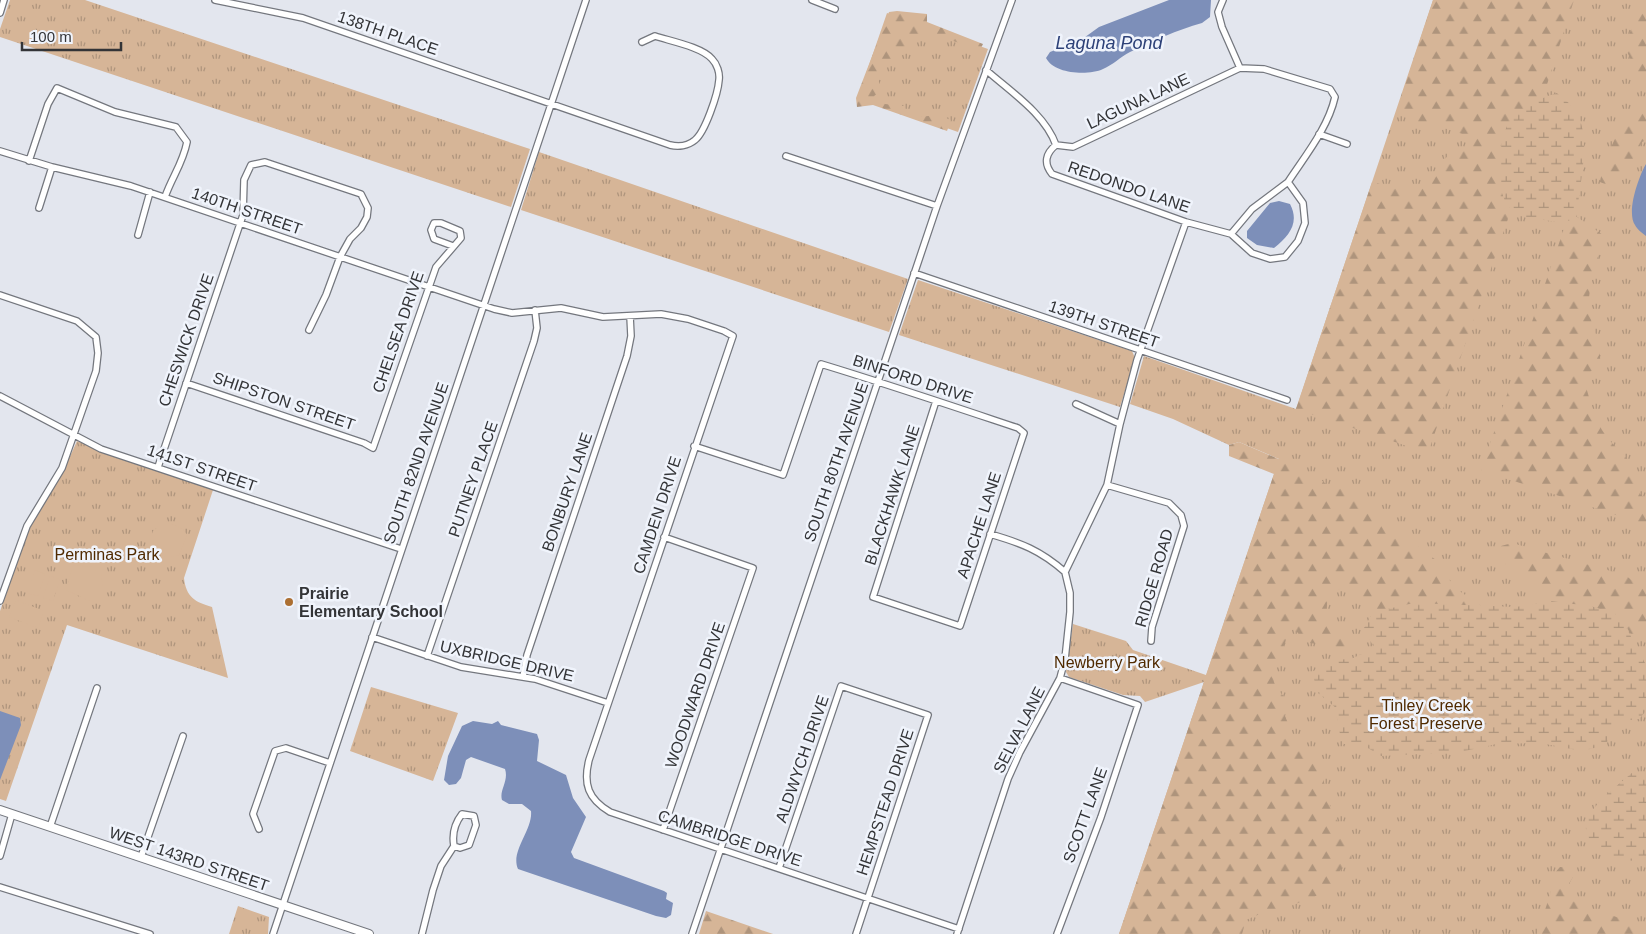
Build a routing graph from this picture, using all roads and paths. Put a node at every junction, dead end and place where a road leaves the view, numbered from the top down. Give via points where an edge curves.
1 (4, 0) edge
2 (215, 0) edge
3 (586, 0) edge
4 (812, 0) edge
5 (1012, 0) edge
6 (1223, 0) edge
7 (835, 9) dead end
8 (0, 13) edge
9 (642, 42) dead end
10 (1240, 68) junction
11 (986, 70) junction
12 (550, 103) junction
13 (1319, 134) junction
14 (1347, 144) dead end
15 (1056, 145) junction
16 (0, 151) edge
17 (786, 156) dead end
18 (29, 161) junction
19 (52, 167) junction
20 (1288, 182) junction
21 (150, 192) junction
22 (165, 197) junction
23 (936, 206) junction
24 (39, 208) dead end
25 (1186, 222) junction
26 (240, 223) junction
27 (1231, 234) junction
28 (138, 235) dead end
29 (453, 246) junction
30 (340, 256) junction
31 (914, 274) junction
32 (428, 286) junction
33 (0, 295) edge
34 (483, 306) junction
35 (535, 310) junction
36 (630, 316) junction
37 (309, 330) dead end
38 (1140, 352) junction
39 (877, 381) junction
40 (186, 383) junction
41 (0, 396) edge
42 (1287, 400) dead end
43 (936, 401) junction
44 (1076, 404) dead end
45 (1120, 424) junction
46 (1024, 433) joint
47 (74, 434) junction
48 (694, 446) junction
49 (373, 448) joint
50 (158, 467) junction
51 (1107, 485) junction
52 (990, 534) junction
53 (664, 537) junction
54 (402, 549) junction
55 (1065, 572) junction
56 (0, 601) edge
57 (960, 626) joint
58 (372, 637) junction
59 (1151, 641) dead end
60 (427, 656) junction
61 (523, 677) junction
62 (1060, 678) junction
63 (96, 688) dead end
64 (608, 702) junction
65 (928, 715) joint
66 (183, 736) dead end
67 (330, 763) junction
68 (0, 810) edge
69 (12, 814) junction
70 (50, 827) junction
71 (259, 829) dead end
72 (663, 830) junction
73 (454, 846) junction
74 (721, 849) junction
75 (0, 856) edge
76 (141, 857) junction
77 (779, 868) junction
78 (0, 886) edge
79 (868, 898) junction
80 (282, 905) junction
81 (958, 931) edge
82 (150, 934) edge
83 (273, 934) edge
84 (369, 934) edge
85 (422, 934) edge
86 (692, 934) edge
87 (856, 934) edge
88 (1057, 934) edge

1 - 8 street
2 - 12 street, 138TH PLACE via 303,18
3 - 12 street, SOUTH 82ND AVENUE
4 - 7 street
5 - 11 street, SOUTH 80TH AVENUE
6 - 10 street via 1218,12
9 - 12 street, 138TH PLACE via 655,36 699,50 712,58 718,68 719,84 704,127 695,141 670,146
10 - 13 street, LAGUNA LANE via 1264,69 1330,89 1335,97
10 - 15 street, LAGUNA LANE via 1073,147
11 - 15 street via 1039,117 1052,133
11 - 23 street, SOUTH 80TH AVENUE
12 - 34 street, SOUTH 82ND AVENUE
13 - 14 street
13 - 20 street
15 - 25 street, REDONDO LANE via 1048,152 1048,168 1052,174
16 - 18 street, 140TH STREET
17 - 23 street
18 - 19 street, 140TH STREET
18 - 22 street via 48,104 57,88 115,112 176,127 187,142 184,160 174,174
19 - 21 street, 140TH STREET
19 - 24 street
20 - 27 street via 1252,209
20 - 27 street, REDONDO LANE via 1303,203 1305,223 1298,241 1285,256 1270,259 1252,253
21 - 22 street, 140TH STREET
21 - 28 street
22 - 26 street, 140TH STREET
23 - 31 street, SOUTH 80TH AVENUE
25 - 27 street, REDONDO LANE
25 - 38 street
26 - 30 street, 140TH STREET
26 - 30 street, CHESWICK DRIVE via 244,180 251,164 265,162 361,194 368,208 367,217
26 - 40 street, CHESWICK DRIVE
29 - 29 street, CHELSEA DRIVE via 434,239 431,230 434,223 460,231 461,238
29 - 32 street, CHELSEA DRIVE via 436,266
30 - 32 street, 140TH STREET
30 - 37 street via 326,296
31 - 38 street, 139TH STREET
31 - 39 street, SOUTH 80TH AVENUE
32 - 34 street, 140TH STREET
32 - 49 street, CHELSEA DRIVE
33 - 47 street via 77,321 96,337 97,366
34 - 35 street via 512,313
34 - 54 street, SOUTH 82ND AVENUE
35 - 36 street via 561,308 603,317
35 - 60 street, PUTNEY PLACE via 534,341
36 - 48 street, CAMDEN DRIVE via 670,315 733,336
36 - 61 street, BONBURY LANE via 627,356 526,655
38 - 42 street, 139TH STREET
38 - 45 street
39 - 43 street, BINFORD DRIVE
39 - 48 street, BINFORD DRIVE via 821,364 783,475
39 - 74 street, SOUTH 80TH AVENUE
40 - 49 street, SHIPSTON STREET
40 - 50 street, CHESWICK DRIVE
41 - 47 street, 141ST STREET
43 - 46 street, BINFORD DRIVE via 1018,428
43 - 57 street, BLACKHAWK LANE via 873,597
44 - 45 street
45 - 51 street
46 - 52 street, APACHE LANE
47 - 50 street, 141ST STREET via 101,449
47 - 56 street via 62,468 22,536
48 - 53 street, CAMDEN DRIVE
50 - 54 street, 141ST STREET
51 - 55 street
51 - 59 street, RIDGE ROAD via 1169,502 1183,521 1152,627
52 - 55 street via 1033,548
52 - 57 street, APACHE LANE
53 - 64 street, CAMDEN DRIVE
53 - 72 street, WOODWARD DRIVE via 753,568
54 - 58 street, SOUTH 82ND AVENUE
55 - 62 street, SELVA LANE via 1070,612
58 - 60 street, UXBRIDGE DRIVE
58 - 67 street, SOUTH 82ND AVENUE
60 - 61 street, UXBRIDGE DRIVE via 461,667
61 - 64 street, UXBRIDGE DRIVE
62 - 81 street, SELVA LANE via 1008,779
62 - 88 street, SCOTT LANE via 1138,705 1104,810
63 - 70 street
64 - 72 street, CAMBRIDGE DRIVE via 589,760 586,774 588,790 598,805 610,812
65 - 77 street, ALDWYCH DRIVE via 842,686
65 - 79 street, HEMPSTEAD DRIVE
66 - 76 street
67 - 71 street via 286,748 275,751 253,814
67 - 80 street, SOUTH 82ND AVENUE
68 - 69 main road, WEST 143RD STREET
69 - 70 main road, WEST 143RD STREET
69 - 75 street
70 - 76 main road, WEST 143RD STREET
72 - 74 street, CAMBRIDGE DRIVE
73 - 73 street via 452,838 458,819 462,814 474,816 476,825 469,845
73 - 85 street via 439,874
74 - 77 street, CAMBRIDGE DRIVE
74 - 86 street, SOUTH 80TH AVENUE
76 - 80 main road, WEST 143RD STREET
77 - 79 street, CAMBRIDGE DRIVE
78 - 82 street
79 - 81 street, CAMBRIDGE DRIVE
79 - 87 street, HEMPSTEAD DRIVE
80 - 83 street, SOUTH 82ND AVENUE
80 - 84 main road, WEST 143RD STREET

